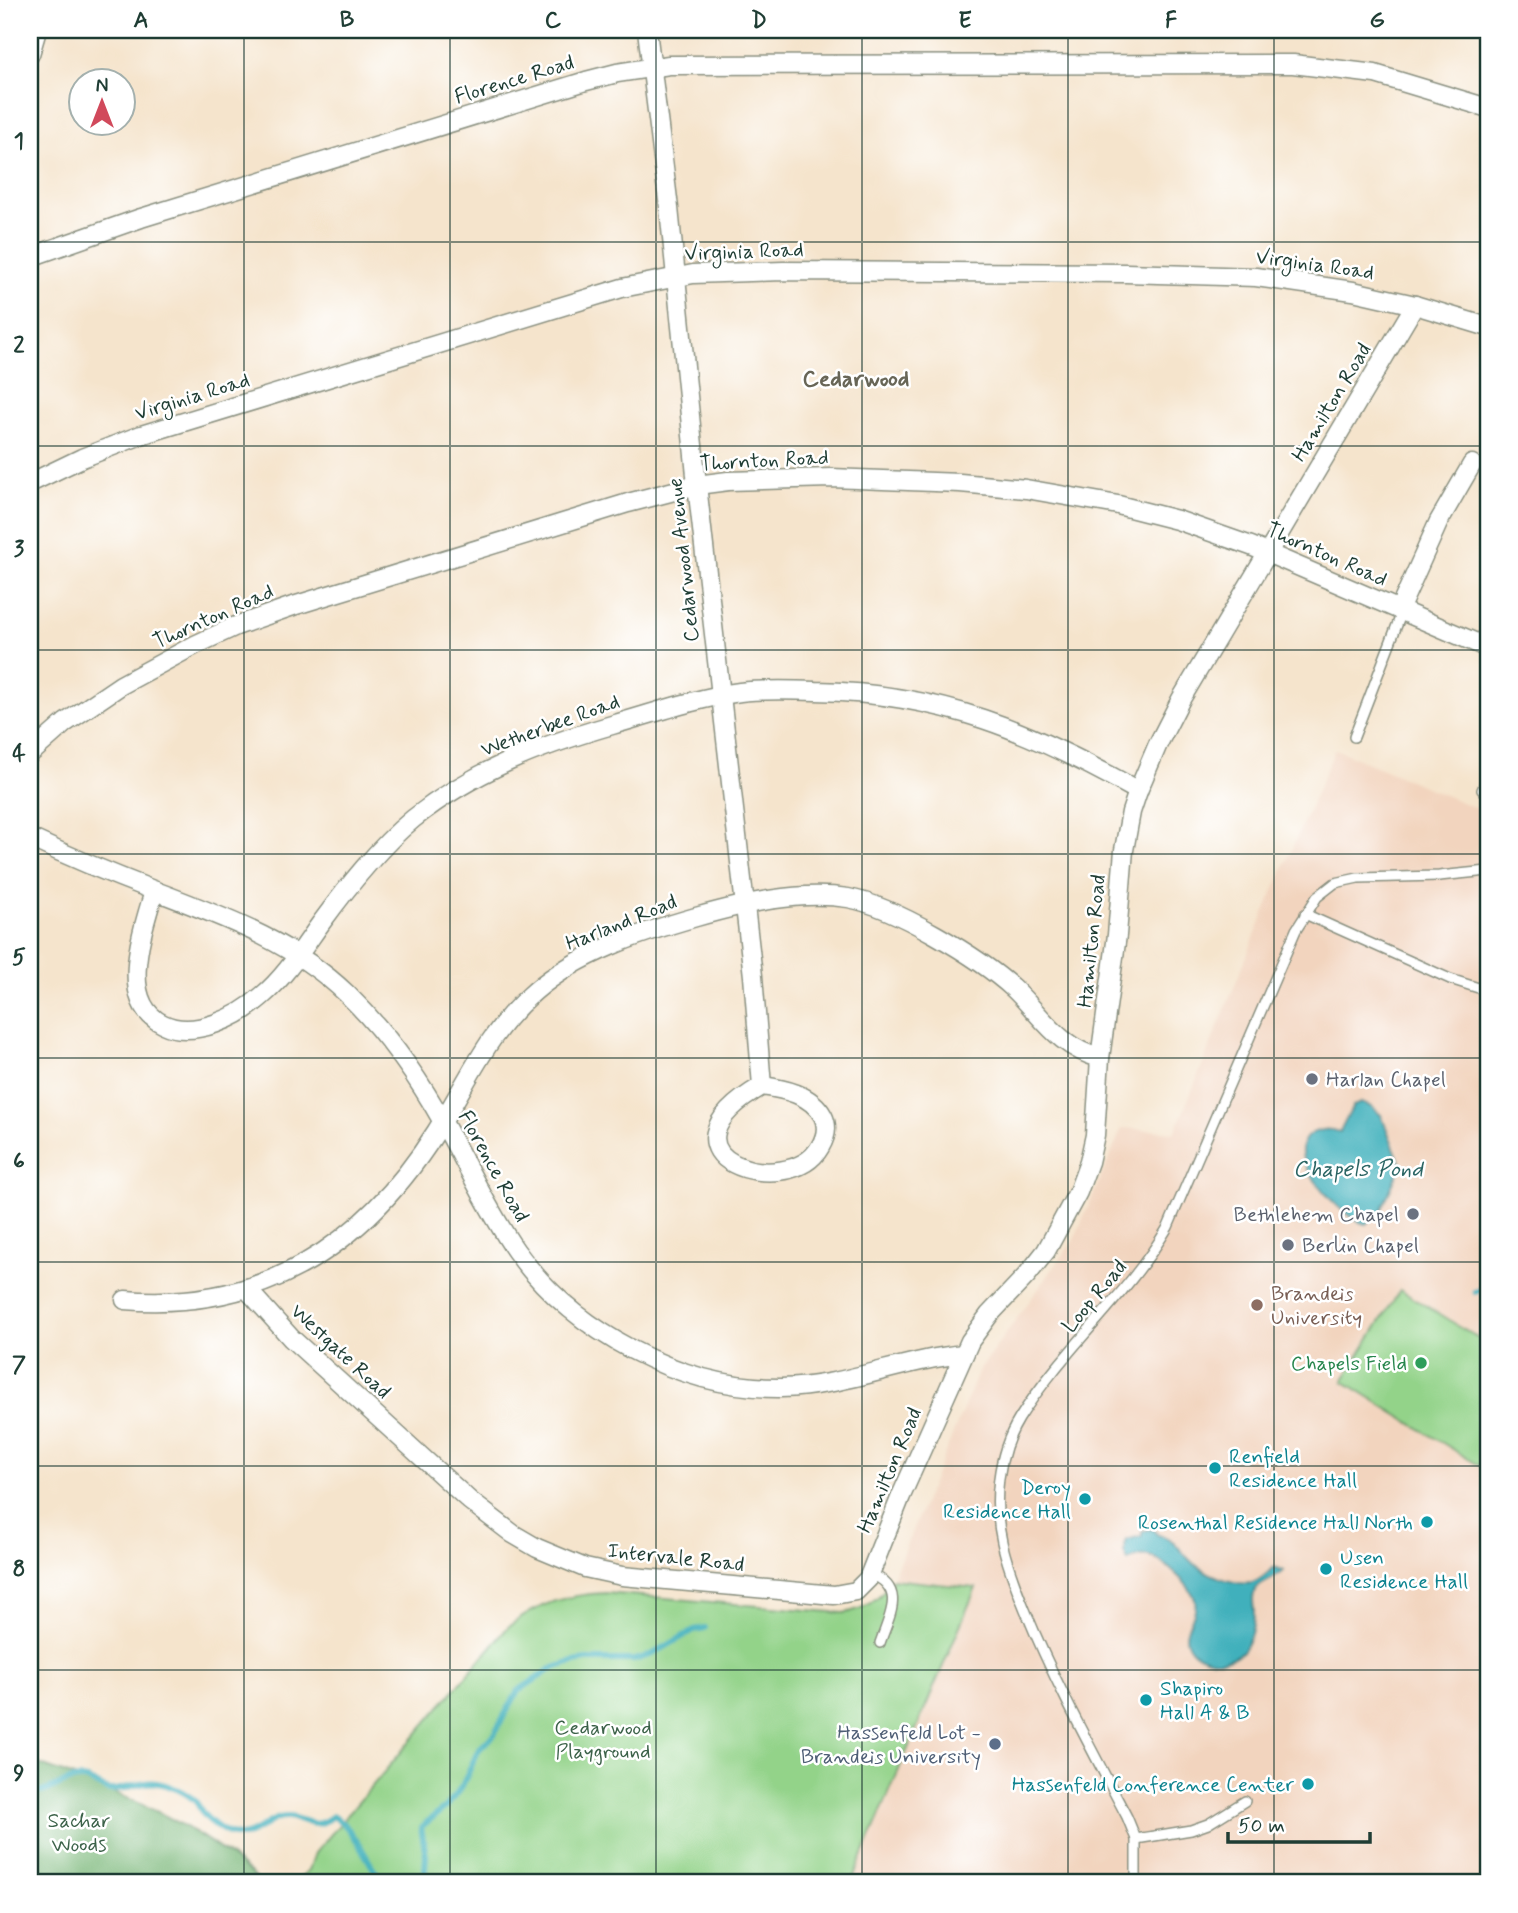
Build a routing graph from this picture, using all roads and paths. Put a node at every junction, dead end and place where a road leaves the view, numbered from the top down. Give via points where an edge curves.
1 (37, 30) edge
2 (647, 30) edge
3 (30, 54) edge
4 (652, 67) junction
5 (1488, 108) edge
6 (30, 257) edge
7 (676, 277) junction
8 (1415, 305) junction
9 (1488, 327) edge
10 (1472, 464) dead end
11 (30, 483) edge
12 (697, 485) junction
13 (1268, 553) junction
14 (1401, 611) junction
15 (1488, 648) edge
16 (720, 696) junction
17 (1354, 737) dead end
18 (30, 754) edge
19 (1488, 777) edge
20 (1482, 790) dead end
21 (1138, 792) junction
22 (30, 838) edge
23 (1488, 871) edge
24 (154, 891) junction
25 (743, 905) junction
26 (1305, 914) junction
27 (298, 955) junction
28 (1488, 991) edge
29 (1100, 1058) junction
30 (762, 1086) junction
31 (443, 1121) junction
32 (247, 1289) junction
33 (125, 1300) dead end
34 (964, 1354) junction
35 (501, 1525) joint
36 (871, 1574) junction
37 (856, 1591) joint
38 (880, 1643) dead end
39 (1245, 1801) dead end
40 (1136, 1839) junction
41 (1136, 1883) edge

1 - 3 street
2 - 4 street, Cedarwood Avenue
4 - 5 street, Florence Road via 700,63 1283,63 1375,74
4 - 6 street, Florence Road via 586,80
4 - 7 street, Cedarwood Avenue
7 - 8 street, Virginia Road via 821,271 1256,277
7 - 11 street, Virginia Road via 622,288 141,435
7 - 12 street, Cedarwood Avenue
8 - 9 street, Virginia Road
8 - 13 street, Hamilton Road
10 - 14 street via 1439,521
12 - 13 street, Thornton Road via 844,478 1005,486 1147,512
12 - 16 street, Cedarwood Avenue
12 - 18 street, Thornton Road via 236,626 121,685 65,723
13 - 14 street, Thornton Road
13 - 21 street, Hamilton Road via 1175,710
14 - 15 street, Thornton Road
14 - 17 lane
16 - 21 street, Wetherbee Road via 761,690 823,691 942,705 1049,744
16 - 25 street, Cedarwood Avenue
16 - 27 street, Wetherbee Road via 548,746 457,787 382,848
19 - 20 lane
21 - 29 street, Hamilton Road via 1124,850 1116,951
22 - 24 street, Florence Road
23 - 26 lane, Loop Road via 1346,880 1317,897
24 - 27 street, Florence Road via 241,924
24 - 27 street, Wetherbee Road via 138,956 137,986 146,1009 163,1025 198,1027 240,1012 272,987
25 - 29 street, Harland Road via 834,897 879,907 981,963 1068,1045
25 - 30 street, Cedarwood Avenue
25 - 31 street, Harland Road via 638,935 550,979 496,1032
26 - 28 lane via 1450,979
26 - 40 lane, Loop Road via 1168,1227 1132,1280 1035,1395 1006,1446 999,1478 1001,1542 1014,1584 1041,1650
27 - 31 street, Florence Road via 364,1012 405,1062
29 - 34 street, Hamilton Road via 1095,1135 1078,1192 1046,1251 982,1322
30 - 30 street via 792,1092 812,1103 822,1116 825,1137 807,1163 766,1171 739,1167 720,1156 716,1143 719,1125 738,1102
31 - 32 street, Harland Road via 397,1184 351,1232 308,1262
31 - 34 street, Florence Road via 527,1265 606,1334 666,1366 711,1380 770,1388 835,1383
32 - 33 street via 189,1301
32 - 35 street, Westgate Road via 291,1338
34 - 36 street, Hamilton Road
35 - 37 street, Intervale Road via 561,1559 609,1574 834,1595
36 - 37 street, Hamilton Road
36 - 38 lane via 886,1582 892,1594 891,1613
39 - 40 lane via 1191,1830
40 - 41 lane, Loop Road

